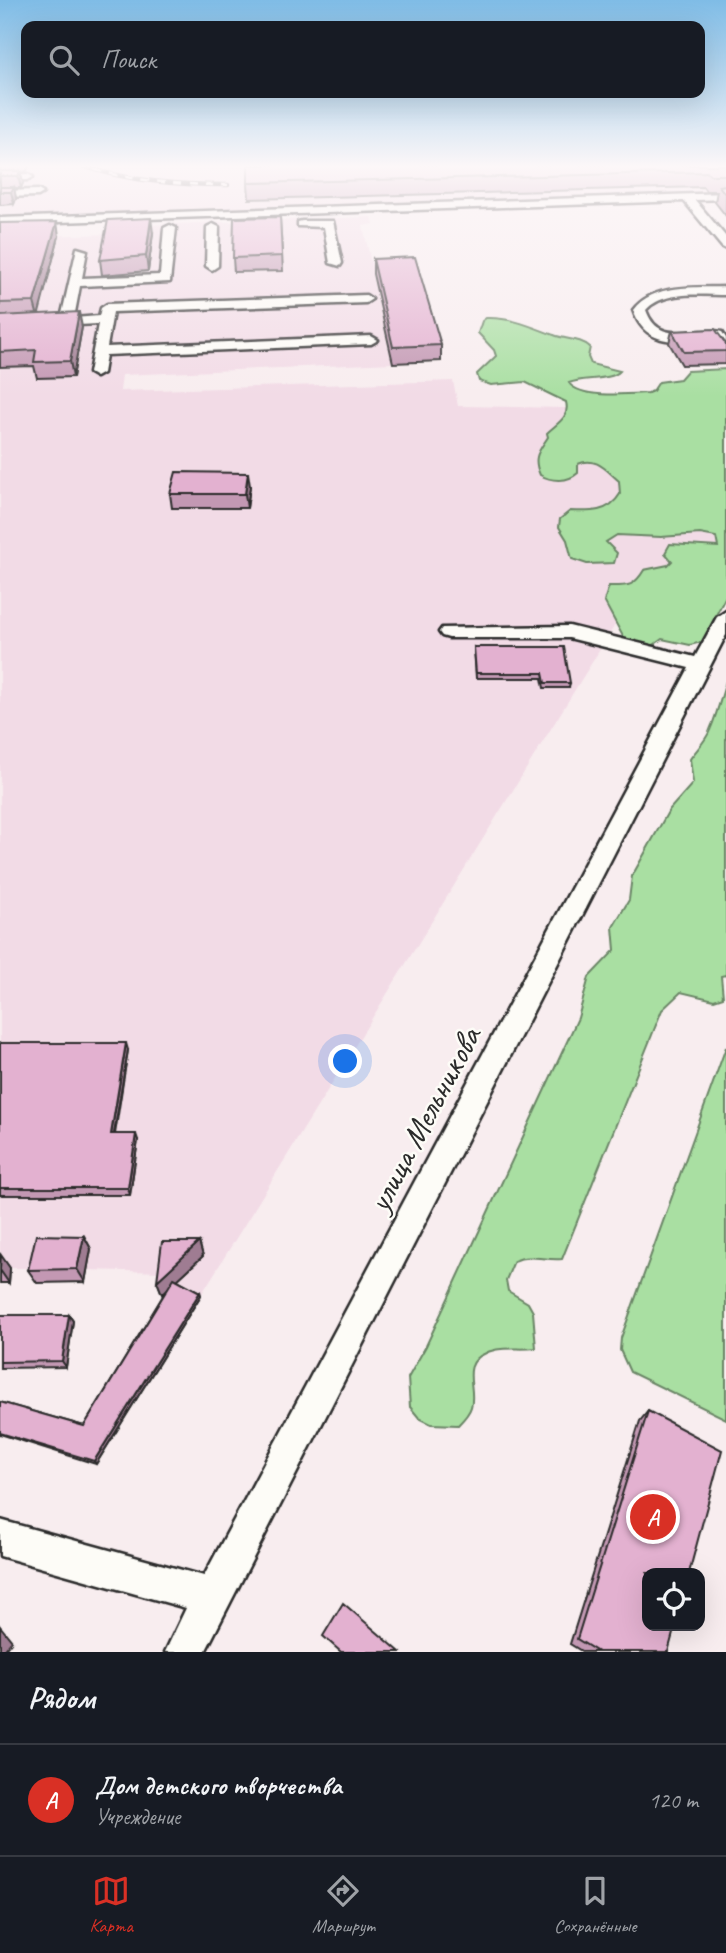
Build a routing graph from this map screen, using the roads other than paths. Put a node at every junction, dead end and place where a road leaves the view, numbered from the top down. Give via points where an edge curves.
1 (169, 242) edge
2 (213, 242) edge
3 (332, 242) edge
4 (81, 251) dead end
5 (336, 263) dead end
6 (212, 266) dead end
7 (75, 282) junction
8 (726, 291) edge
9 (366, 299) dead end
10 (106, 320) junction
11 (67, 322) junction
12 (0, 325) edge
13 (371, 340) dead end
14 (726, 348) edge
15 (100, 351) junction
16 (96, 373) dead end
17 (726, 617) edge
18 (449, 632) dead end
19 (701, 666) junction
20 (0, 1538) edge
21 (213, 1597) junction
22 (184, 1652) edge

1 - 7 street via 166,279
2 - 6 street
3 - 5 street
4 - 7 street
7 - 11 street
8 - 14 street via 649,298 639,310 647,329 657,336 718,335
9 - 10 street via 107,308
10 - 11 street
10 - 15 street
11 - 12 street
13 - 15 street
15 - 16 street
17 - 19 street, улица Мельникова
18 - 19 street via 569,632
19 - 21 street, улица Мельникова
20 - 21 street
21 - 22 street, улица Мельникова

